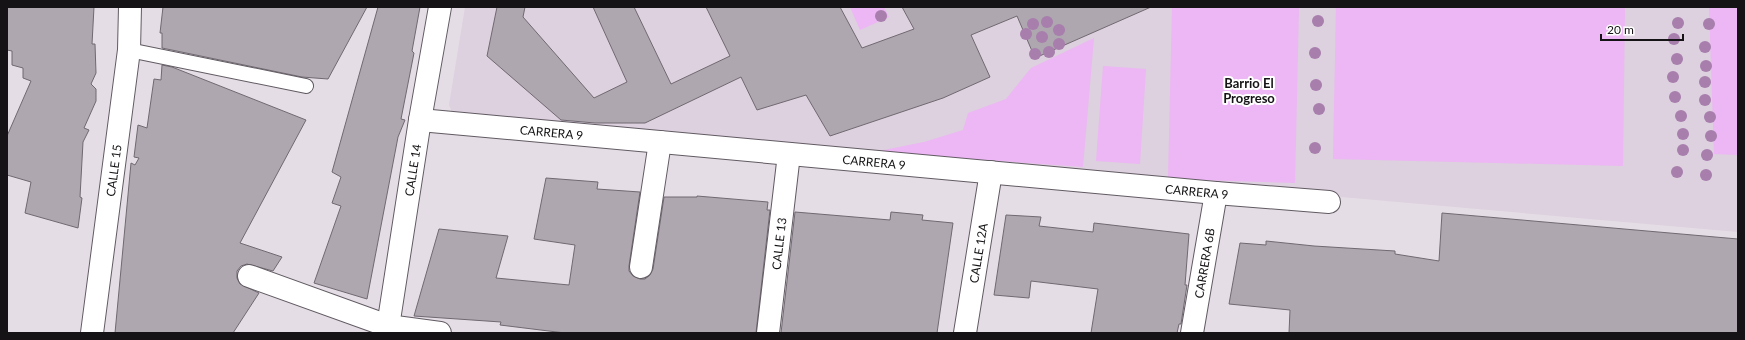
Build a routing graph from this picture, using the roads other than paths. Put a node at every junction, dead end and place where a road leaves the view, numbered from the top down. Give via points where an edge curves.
1 (130, 7) edge
2 (440, 7) edge
3 (128, 50) junction
4 (306, 86) dead end
5 (420, 120) junction
6 (660, 142) junction
7 (789, 154) junction
8 (991, 172) junction
9 (1216, 193) junction
10 (1328, 202) dead end
11 (641, 267) dead end
12 (249, 276) dead end
13 (388, 330) edge
14 (92, 333) edge
15 (440, 333) edge
16 (768, 333) edge
17 (964, 333) edge
18 (1192, 333) edge

1 - 3 street, CALLE 15
2 - 5 street, CALLE 14
3 - 4 lane
3 - 14 street, CALLE 15
5 - 6 street, CARRERA 9
5 - 13 street, CALLE 14
6 - 7 street, CARRERA 9
6 - 11 street
7 - 8 street, CARRERA 9
7 - 16 street, CALLE 13
8 - 9 street, CARRERA 9
8 - 17 street, CALLE 12A
9 - 10 street, CARRERA 9
9 - 18 street, CARRERA 6B
12 - 13 street
13 - 15 street

